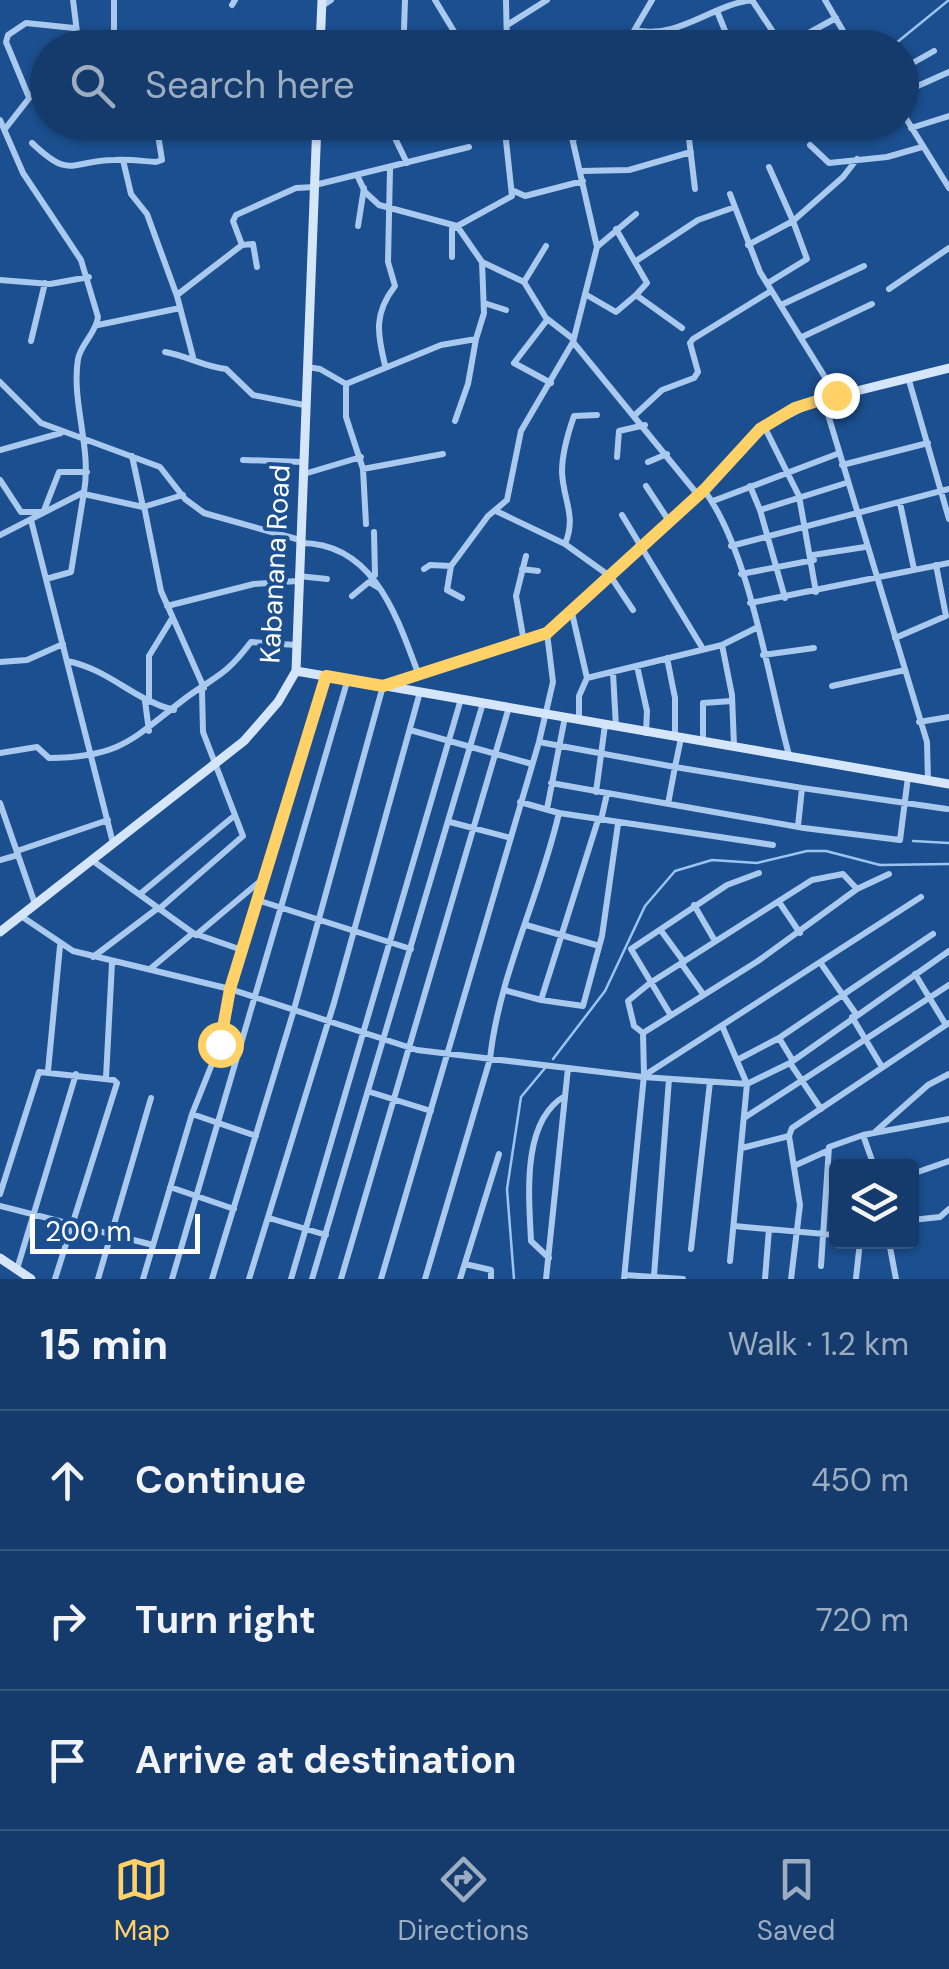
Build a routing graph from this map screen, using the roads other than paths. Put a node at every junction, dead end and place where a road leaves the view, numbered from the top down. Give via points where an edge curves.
1 (72, 0) edge
2 (114, 0) edge
3 (405, 0) edge
4 (435, 0) edge
5 (506, 0) edge
6 (548, 0) edge
7 (652, 0) edge
8 (708, 0) edge
9 (753, 0) edge
10 (826, 0) edge
11 (325, 2) edge
12 (715, 12) junction
13 (836, 18) junction
14 (509, 24) junction
15 (74, 28) joint
16 (114, 30) edge
17 (322, 30) edge
18 (404, 30) edge
19 (453, 30) edge
20 (508, 30) edge
21 (636, 30) joint
22 (724, 30) edge
23 (772, 30) edge
24 (814, 30) edge
25 (843, 30) edge
26 (934, 51) dead end
27 (919, 59) edge
28 (949, 72) edge
29 (919, 85) edge
30 (28, 95) joint
31 (949, 116) edge
32 (2, 124) edge
33 (919, 125) edge
34 (9, 139) junction
35 (159, 140) edge
36 (316, 140) edge
37 (396, 140) edge
38 (507, 140) edge
39 (689, 140) edge
40 (918, 140) edge
41 (573, 142) edge
42 (32, 143) dead end
43 (810, 144) dead end
44 (922, 146) junction
45 (469, 147) dead end
46 (0, 151) edge
47 (691, 152) junction
48 (856, 159) junction
49 (123, 160) junction
50 (408, 164) junction
51 (769, 167) dead end
52 (390, 169) junction
53 (581, 170) junction
54 (358, 177) junction
55 (584, 181) junction
56 (315, 186) junction
57 (364, 188) junction
58 (695, 188) dead end
59 (949, 188) edge
60 (514, 190) junction
61 (730, 194) dead end
62 (735, 207) junction
63 (390, 211) junction
64 (636, 214) dead end
65 (793, 221) junction
66 (358, 226) dead end
67 (457, 226) junction
68 (616, 229) junction
69 (242, 245) junction
70 (748, 245) junction
71 (546, 246) dead end
72 (597, 247) junction
73 (949, 248) edge
74 (452, 257) dead end
75 (636, 261) junction
76 (482, 262) junction
77 (864, 266) dead end
78 (257, 267) dead end
79 (89, 277) junction
80 (0, 280) edge
81 (524, 282) junction
82 (45, 283) junction
83 (770, 287) junction
84 (890, 289) dead end
85 (585, 294) junction
86 (636, 295) junction
87 (177, 296) junction
88 (484, 304) junction
89 (872, 304) dead end
90 (780, 305) junction
91 (180, 308) junction
92 (506, 310) dead end
93 (547, 320) junction
94 (97, 325) junction
95 (682, 328) dead end
96 (802, 337) junction
97 (476, 339) junction
98 (574, 340) junction
99 (31, 341) dead end
100 (165, 352) dead end
101 (194, 357) junction
102 (385, 365) junction
103 (306, 367) junction
104 (949, 368) edge
105 (908, 377) junction
106 (0, 382) edge
107 (551, 383) junction
108 (346, 384) junction
109 (836, 395) junction
110 (823, 398) junction
111 (304, 405) junction
112 (636, 414) junction
113 (597, 415) dead end
114 (455, 421) dead end
115 (644, 426) junction
116 (764, 426) junction
117 (63, 432) junction
118 (82, 437) junction
119 (928, 443) junction
120 (0, 450) edge
121 (132, 454) junction
122 (443, 454) dead end
123 (667, 454) junction
124 (837, 454) junction
125 (361, 456) junction
126 (617, 458) dead end
127 (243, 460) dead end
128 (303, 462) junction
129 (648, 462) dead end
130 (842, 465) junction
131 (363, 469) junction
132 (87, 472) junction
133 (789, 472) junction
134 (302, 474) junction
135 (0, 480) edge
136 (846, 483) junction
137 (646, 486) dead end
138 (750, 486) junction
139 (701, 492) junction
140 (947, 492) edge
141 (84, 493) junction
142 (183, 495) junction
143 (799, 496) junction
144 (713, 501) junction
145 (900, 503) junction
146 (143, 507) junction
147 (760, 510) junction
148 (496, 511) junction
149 (856, 511) junction
150 (43, 513) junction
151 (622, 515) dead end
152 (949, 519) edge
153 (31, 520) junction
154 (670, 521) junction
155 (366, 524) dead end
156 (808, 528) junction
157 (374, 532) dead end
158 (0, 535) edge
159 (770, 535) junction
160 (300, 541) junction
161 (565, 544) junction
162 (644, 545) junction
163 (731, 546) junction
164 (864, 547) junction
165 (526, 556) dead end
166 (814, 557) junction
167 (949, 562) edge
168 (777, 564) junction
169 (936, 565) junction
170 (451, 566) junction
171 (424, 569) dead end
172 (522, 569) junction
173 (914, 569) junction
174 (538, 572) dead end
175 (741, 574) junction
176 (375, 576) junction
177 (611, 577) junction
178 (297, 578) junction
179 (46, 579) junction
180 (326, 580) dead end
181 (876, 581) junction
182 (380, 588) junction
183 (816, 592) junction
184 (352, 596) dead end
185 (462, 598) dead end
186 (785, 598) junction
187 (750, 604) junction
188 (947, 605) edge
189 (167, 606) junction
190 (633, 610) dead end
191 (572, 613) junction
192 (172, 619) junction
193 (756, 628) junction
194 (547, 633) junction
195 (894, 638) junction
196 (524, 643) junction
197 (62, 644) junction
198 (296, 645) junction
199 (722, 645) junction
200 (814, 648) dead end
201 (703, 649) junction
202 (763, 656) junction
203 (668, 658) junction
204 (67, 661) junction
205 (0, 662) edge
206 (637, 666) junction
207 (296, 670) junction
208 (905, 670) junction
209 (418, 672) junction
210 (613, 673) junction
211 (326, 676) junction
212 (587, 678) junction
213 (347, 682) junction
214 (383, 686) junction
215 (832, 686) dead end
216 (203, 689) junction
217 (420, 692) junction
218 (461, 698) junction
219 (147, 702) junction
220 (483, 702) junction
221 (732, 702) junction
222 (508, 707) junction
223 (174, 710) junction
224 (546, 714) junction
225 (949, 716) edge
226 (565, 717) junction
227 (578, 720) junction
228 (918, 722) junction
229 (610, 727) junction
230 (150, 730) junction
231 (410, 730) junction
232 (646, 732) junction
233 (678, 738) junction
234 (448, 742) junction
235 (539, 742) junction
236 (703, 742) junction
237 (472, 746) junction
238 (734, 746) junction
239 (560, 748) junction
240 (494, 751) junction
241 (0, 752) edge
242 (92, 753) junction
243 (601, 755) junction
244 (789, 755) junction
245 (532, 764) junction
246 (213, 766) junction
247 (675, 766) junction
248 (908, 777) junction
249 (928, 781) junction
250 (550, 782) junction
251 (949, 784) edge
252 (802, 788) junction
253 (596, 792) junction
254 (607, 794) junction
255 (520, 802) junction
256 (0, 803) edge
257 (668, 804) junction
258 (904, 804) junction
259 (948, 808) edge
260 (547, 810) junction
261 (559, 813) junction
262 (234, 816) junction
263 (108, 820) junction
264 (600, 820) junction
265 (450, 822) junction
266 (618, 824) junction
267 (798, 826) junction
268 (4, 828) edge
269 (475, 829) junction
270 (510, 838) junction
271 (773, 845) dead end
272 (114, 846) junction
273 (17, 853) junction
274 (0, 860) edge
275 (94, 861) junction
276 (758, 873) dead end
277 (889, 874) dead end
278 (265, 878) junction
279 (856, 889) junction
280 (140, 894) junction
281 (921, 897) dead end
282 (257, 900) junction
283 (779, 902) junction
284 (36, 905) junction
285 (694, 905) junction
286 (159, 908) junction
287 (282, 910) junction
288 (22, 916) junction
289 (318, 922) junction
290 (526, 925) junction
291 (354, 930) junction
292 (0, 932) edge
293 (662, 932) junction
294 (800, 933) junction
295 (195, 934) junction
296 (933, 934) dead end
297 (562, 937) junction
298 (715, 940) junction
299 (391, 942) junction
300 (596, 945) junction
301 (60, 946) junction
302 (411, 948) junction
303 (242, 950) junction
304 (949, 951) edge
305 (92, 958) junction
306 (682, 962) junction
307 (112, 963) junction
308 (822, 964) junction
309 (149, 970) junction
310 (916, 974) junction
311 (650, 983) junction
312 (949, 985) edge
313 (230, 989) junction
314 (504, 990) junction
315 (842, 993) junction
316 (702, 994) junction
317 (931, 998) junction
318 (541, 1000) junction
319 (256, 1001) junction
320 (294, 1013) junction
321 (670, 1014) junction
322 (854, 1016) junction
323 (326, 1023) junction
324 (948, 1024) edge
325 (722, 1028) junction
326 (643, 1033) junction
327 (365, 1036) junction
328 (778, 1038) junction
329 (866, 1041) junction
330 (384, 1042) junction
331 (410, 1048) junction
332 (449, 1054) junction
333 (490, 1059) junction
334 (740, 1059) junction
335 (792, 1062) junction
336 (882, 1067) junction
337 (568, 1068) junction
338 (48, 1071) junction
339 (76, 1074) junction
340 (949, 1074) edge
341 (644, 1076) junction
342 (106, 1078) junction
343 (669, 1078) junction
344 (710, 1081) junction
345 (747, 1084) junction
346 (804, 1084) junction
347 (370, 1092) junction
348 (566, 1095) junction
349 (151, 1098) dead end
350 (397, 1100) junction
351 (822, 1109) junction
352 (431, 1110) junction
353 (192, 1114) junction
354 (744, 1118) junction
355 (949, 1118) edge
356 (218, 1126) junction
357 (874, 1132) junction
358 (863, 1134) junction
359 (256, 1136) junction
360 (789, 1136) junction
361 (742, 1148) junction
362 (827, 1151) junction
363 (499, 1154) dead end
364 (872, 1159) edge
365 (949, 1162) edge
366 (796, 1165) junction
367 (919, 1172) edge
368 (170, 1187) junction
369 (0, 1194) edge
370 (198, 1198) junction
371 (0, 1206) edge
372 (234, 1209) junction
373 (949, 1209) edge
374 (33, 1214) junction
375 (269, 1218) junction
376 (919, 1219) edge
377 (71, 1226) junction
378 (734, 1226) junction
379 (306, 1230) junction
380 (769, 1230) junction
381 (797, 1232) junction
382 (823, 1234) junction
383 (829, 1234) edge
384 (326, 1235) junction
385 (110, 1236) junction
386 (152, 1246) junction
387 (691, 1249) dead end
388 (859, 1249) edge
389 (890, 1249) edge
390 (0, 1258) edge
391 (549, 1258) junction
392 (730, 1261) dead end
393 (465, 1264) junction
394 (821, 1266) dead end
395 (17, 1269) junction
396 (654, 1276) junction
397 (624, 1277) edge
398 (670, 1278) edge
399 (856, 1278) edge
400 (31, 1279) edge
401 (55, 1279) edge
402 (98, 1279) edge
403 (143, 1279) edge
404 (172, 1279) edge
405 (212, 1279) edge
406 (250, 1279) edge
407 (290, 1279) edge
408 (312, 1279) edge
409 (342, 1279) edge
410 (381, 1279) edge
411 (425, 1279) edge
412 (460, 1279) edge
413 (491, 1279) edge
414 (546, 1279) edge
415 (683, 1279) edge
416 (765, 1279) edge
417 (791, 1279) edge
418 (896, 1279) edge

1 - 15 street
2 - 16 street
3 - 18 street
4 - 19 street
5 - 14 street
6 - 14 street
7 - 21 street
8 - 12 street
9 - 12 street
9 - 23 street
10 - 13 street
11 - 17 street
12 - 21 street via 671,29
12 - 22 street
13 - 24 street
13 - 25 street
14 - 20 street
15 - 30 street via 22,24 8,35
26 - 27 street
28 - 29 street
30 - 32 street
31 - 33 street
32 - 34 street
34 - 46 street
34 - 79 street via 22,173
35 - 49 street via 162,160
36 - 56 street, Kabanana Road
37 - 50 street
38 - 60 street
39 - 47 street
40 - 44 street
41 - 53 street
42 - 49 street via 66,168
43 - 48 street via 829,162
44 - 48 street
44 - 59 street
45 - 50 street
47 - 53 street via 629,170
47 - 58 street
48 - 65 street
49 - 87 street via 130,194 147,214
50 - 52 street
51 - 65 street
52 - 54 street
52 - 63 street
53 - 55 street
54 - 56 street
54 - 57 street
55 - 60 street via 525,196
55 - 72 street
56 - 69 street via 236,215
56 - 103 street, Kabanana Road
57 - 63 street
57 - 66 street
60 - 67 street
61 - 62 street
62 - 70 street
62 - 75 street via 698,220
63 - 67 street
63 - 102 street via 388,262 395,286 380,306 377,332
64 - 68 street
65 - 70 street
65 - 83 street via 807,259
67 - 74 street
67 - 76 street
68 - 72 street
68 - 75 street
69 - 78 street via 254,244
69 - 87 street
70 - 83 street
71 - 81 street
72 - 85 street
73 - 84 street
75 - 86 street via 647,283
76 - 81 street
76 - 88 street
77 - 90 street
79 - 82 street
79 - 94 street
80 - 82 street
81 - 93 street
82 - 99 street
83 - 90 street
83 - 112 street via 690,343 694,378 662,390
85 - 86 street via 616,312
85 - 98 street
86 - 95 street
87 - 91 street
88 - 92 street
88 - 97 street
89 - 96 street
90 - 96 street
91 - 94 street
91 - 101 street
93 - 98 street
93 - 107 street via 514,363
94 - 118 street via 78,360
96 - 109 street
97 - 102 street
97 - 114 street
98 - 107 street
98 - 112 street
100 - 101 street
101 - 111 street via 209,368 226,369 252,395
102 - 108 street
103 - 108 street
103 - 111 street, Kabanana Road
104 - 105 street
105 - 109 street
105 - 119 street
106 - 117 street via 34,419
107 - 148 street via 521,431 508,494
108 - 125 street via 346,417
109 - 110 street
110 - 116 street
110 - 124 street
111 - 128 street, Kabanana Road
112 - 115 street
113 - 161 street via 574,416 567,439 562,473 572,528
115 - 123 street
115 - 126 street via 619,431
116 - 133 street
116 - 139 street
117 - 118 street
117 - 120 street
118 - 121 street
118 - 132 street
119 - 130 street
119 - 140 street
121 - 142 street via 164,470
121 - 146 street
122 - 131 street
123 - 129 street
123 - 139 street
124 - 130 street
124 - 133 street
125 - 131 street
125 - 134 street
127 - 128 street
128 - 134 street, Kabanana Road
130 - 136 street
131 - 155 street
132 - 141 street
132 - 150 street via 60,472
133 - 138 street
133 - 143 street
134 - 160 street, Kabanana Road
135 - 150 street via 21,512
136 - 143 street
136 - 149 street
137 - 154 street
138 - 144 street
138 - 147 street
139 - 144 street
139 - 154 street
140 - 145 street
140 - 152 street
141 - 146 street
141 - 150 street
141 - 179 street via 70,572
142 - 146 street
142 - 160 street via 208,515
143 - 147 street
143 - 156 street
144 - 163 street
145 - 149 street
145 - 173 street
146 - 189 street
147 - 159 street
148 - 161 street
148 - 170 street
149 - 156 street
149 - 164 street
150 - 153 street
151 - 162 street
153 - 158 street
153 - 179 street
154 - 162 street
156 - 159 street
156 - 166 street
157 - 176 street
159 - 163 street
159 - 168 street
160 - 176 street via 338,551
160 - 178 street, Kabanana Road
161 - 177 street
162 - 177 street
162 - 201 street
163 - 175 street
164 - 166 street
164 - 181 street
165 - 172 street
166 - 168 street
166 - 183 street
167 - 169 street
168 - 175 street
168 - 186 street
169 - 173 street
169 - 188 street
170 - 171 street
170 - 185 street via 447,590
172 - 174 street
172 - 196 street via 516,596
173 - 181 street
175 - 187 street
176 - 182 street
177 - 190 street
177 - 191 street
178 - 180 street
178 - 189 street
178 - 198 street, Kabanana Road
179 - 197 street
181 - 183 street
181 - 195 street
182 - 184 street via 369,582
182 - 209 street
183 - 186 street
186 - 187 street
187 - 193 street
188 - 195 street via 944,617
189 - 192 street
191 - 194 street
191 - 212 street
192 - 216 street
192 - 219 street via 150,656
193 - 199 street
193 - 202 street
194 - 196 street
194 - 224 street via 553,682
195 - 208 street
196 - 209 street
197 - 204 street
197 - 205 street via 27,660
198 - 207 street, Kabanana Road
198 - 216 street via 251,642 229,672
199 - 201 street
199 - 221 street
200 - 202 street
201 - 203 street
202 - 244 street
203 - 206 street
203 - 233 street
204 - 219 street via 112,675
204 - 242 street
206 - 210 street
206 - 232 street
207 - 211 street
207 - 246 street, Kabanana Road via 267,717
208 - 215 street
208 - 228 street
209 - 214 street
210 - 212 street
210 - 229 street
211 - 213 street
211 - 278 street
212 - 227 street via 578,696
213 - 214 street
213 - 287 street
214 - 217 street
214 - 289 street
216 - 223 street
216 - 246 street via 203,732
217 - 218 street
217 - 231 street
218 - 220 street
218 - 234 street
219 - 223 street
219 - 230 street
220 - 222 street
220 - 237 street
221 - 236 street via 704,703
221 - 238 street
222 - 224 street
222 - 240 street
223 - 230 street
224 - 226 street
224 - 235 street
225 - 228 street
226 - 227 street
226 - 239 street
227 - 229 street
228 - 249 street via 927,742
229 - 232 street
229 - 243 street
230 - 242 street
231 - 234 street
231 - 291 street
232 - 233 street
233 - 236 street
233 - 247 street
234 - 237 street
234 - 299 street
235 - 239 street
235 - 245 street
236 - 238 street
237 - 240 street
237 - 265 street
238 - 244 street
239 - 243 street
239 - 250 street
240 - 245 street
240 - 269 street
241 - 242 street via 37,747 49,758
242 - 263 street
243 - 247 street
243 - 253 street
244 - 248 street
245 - 255 street
246 - 262 street
246 - 272 street, Kabanana Road
247 - 252 street
247 - 257 street
248 - 249 street
248 - 258 street
249 - 251 street
250 - 253 street
250 - 260 street
252 - 258 street
252 - 267 street
253 - 254 street
254 - 257 street
254 - 264 street
255 - 260 street
255 - 270 street
256 - 268 street
257 - 267 street
258 - 259 street
258 - 267 street via 900,840
260 - 261 street
261 - 264 street
261 - 290 street
262 - 280 street
262 - 286 street via 243,836
263 - 272 street
263 - 273 street
264 - 266 street
264 - 297 street
265 - 269 street
265 - 302 street
266 - 271 street
266 - 300 street
268 - 273 street
269 - 270 street
269 - 331 street
270 - 332 street
272 - 275 street, Kabanana Road
273 - 274 street
273 - 284 street
275 - 280 street
275 - 284 street, Kabanana Road
276 - 285 street
277 - 279 street
278 - 282 street
278 - 295 street
279 - 283 street via 843,874 829,875
279 - 294 street
280 - 286 street
281 - 308 street
282 - 287 street
282 - 303 street
283 - 294 street
283 - 298 street
284 - 288 street, Kabanana Road
285 - 293 street
285 - 298 street
286 - 295 street
286 - 305 street
287 - 289 street
287 - 319 street
288 - 292 street, Kabanana Road
288 - 301 street
289 - 291 street
289 - 320 street
290 - 297 street
290 - 314 street
291 - 299 street
291 - 323 street
293 - 306 street
293 - 311 street via 631,950
294 - 316 street
295 - 303 street
295 - 309 street
296 - 315 street
297 - 300 street
297 - 318 street
298 - 306 street
299 - 302 street
299 - 327 street
300 - 318 street via 583,1006
301 - 305 street
301 - 338 street
302 - 330 street
303 - 313 street
304 - 310 street
305 - 307 street
306 - 311 street
306 - 316 street
307 - 309 street
307 - 342 street
308 - 315 street
308 - 325 street
309 - 313 street
310 - 317 street
310 - 322 street
311 - 321 street
311 - 326 street via 628,1001 634,1026
312 - 317 street
313 - 319 street
313 - 353 street via 220,1044
314 - 318 street
314 - 333 street
315 - 322 street
315 - 328 street
316 - 321 street
317 - 324 street
317 - 329 street
319 - 320 street
319 - 356 street
320 - 323 street
320 - 359 street
321 - 326 street
322 - 329 street
322 - 335 street
323 - 327 street
323 - 375 street
324 - 336 street
325 - 334 street
325 - 341 street
326 - 341 street
327 - 330 street
327 - 379 street
328 - 334 street
328 - 335 street
329 - 336 street
329 - 346 street
330 - 331 street
330 - 347 street
331 - 332 street
331 - 350 street
332 - 333 street
332 - 352 street
333 - 337 street
333 - 411 street
334 - 345 street
335 - 345 street
335 - 346 street
336 - 351 street
337 - 341 street
337 - 348 street
338 - 339 street
338 - 369 street via 39,1072
339 - 342 street
339 - 374 street
340 - 357 street
341 - 343 street
341 - 397 street
342 - 377 street via 116,1083
343 - 344 street
343 - 396 street
344 - 345 street
344 - 387 street
345 - 354 street
346 - 351 street
346 - 354 street
347 - 350 street
347 - 384 street
348 - 391 street
348 - 391 street via 550,1105 541,1124 529,1188 531,1241
349 - 385 street
350 - 352 street
350 - 409 street
351 - 360 street
352 - 410 street
353 - 356 street
353 - 368 street
354 - 361 street
355 - 357 street
356 - 359 street
356 - 370 street
357 - 358 street
358 - 362 street
358 - 364 street
359 - 372 street
360 - 361 street
360 - 366 street
361 - 378 street
362 - 366 street
362 - 382 street
363 - 393 street
365 - 367 street
366 - 381 street
368 - 370 street
368 - 386 street
370 - 372 street
370 - 404 street
371 - 374 street
372 - 405 street
373 - 376 street
374 - 377 street
374 - 395 street
375 - 379 street
375 - 406 street
377 - 385 street
377 - 401 street
378 - 380 street
378 - 392 street
379 - 384 street
379 - 407 street
380 - 381 street
380 - 416 street
381 - 382 street
381 - 417 street
382 - 383 street
382 - 394 street
384 - 408 street
385 - 386 street
385 - 402 street
386 - 403 street
388 - 399 street
389 - 418 street
390 - 395 street
391 - 414 street
393 - 412 street
393 - 413 street via 491,1270
395 - 400 street
396 - 397 street
396 - 398 street
398 - 415 street

